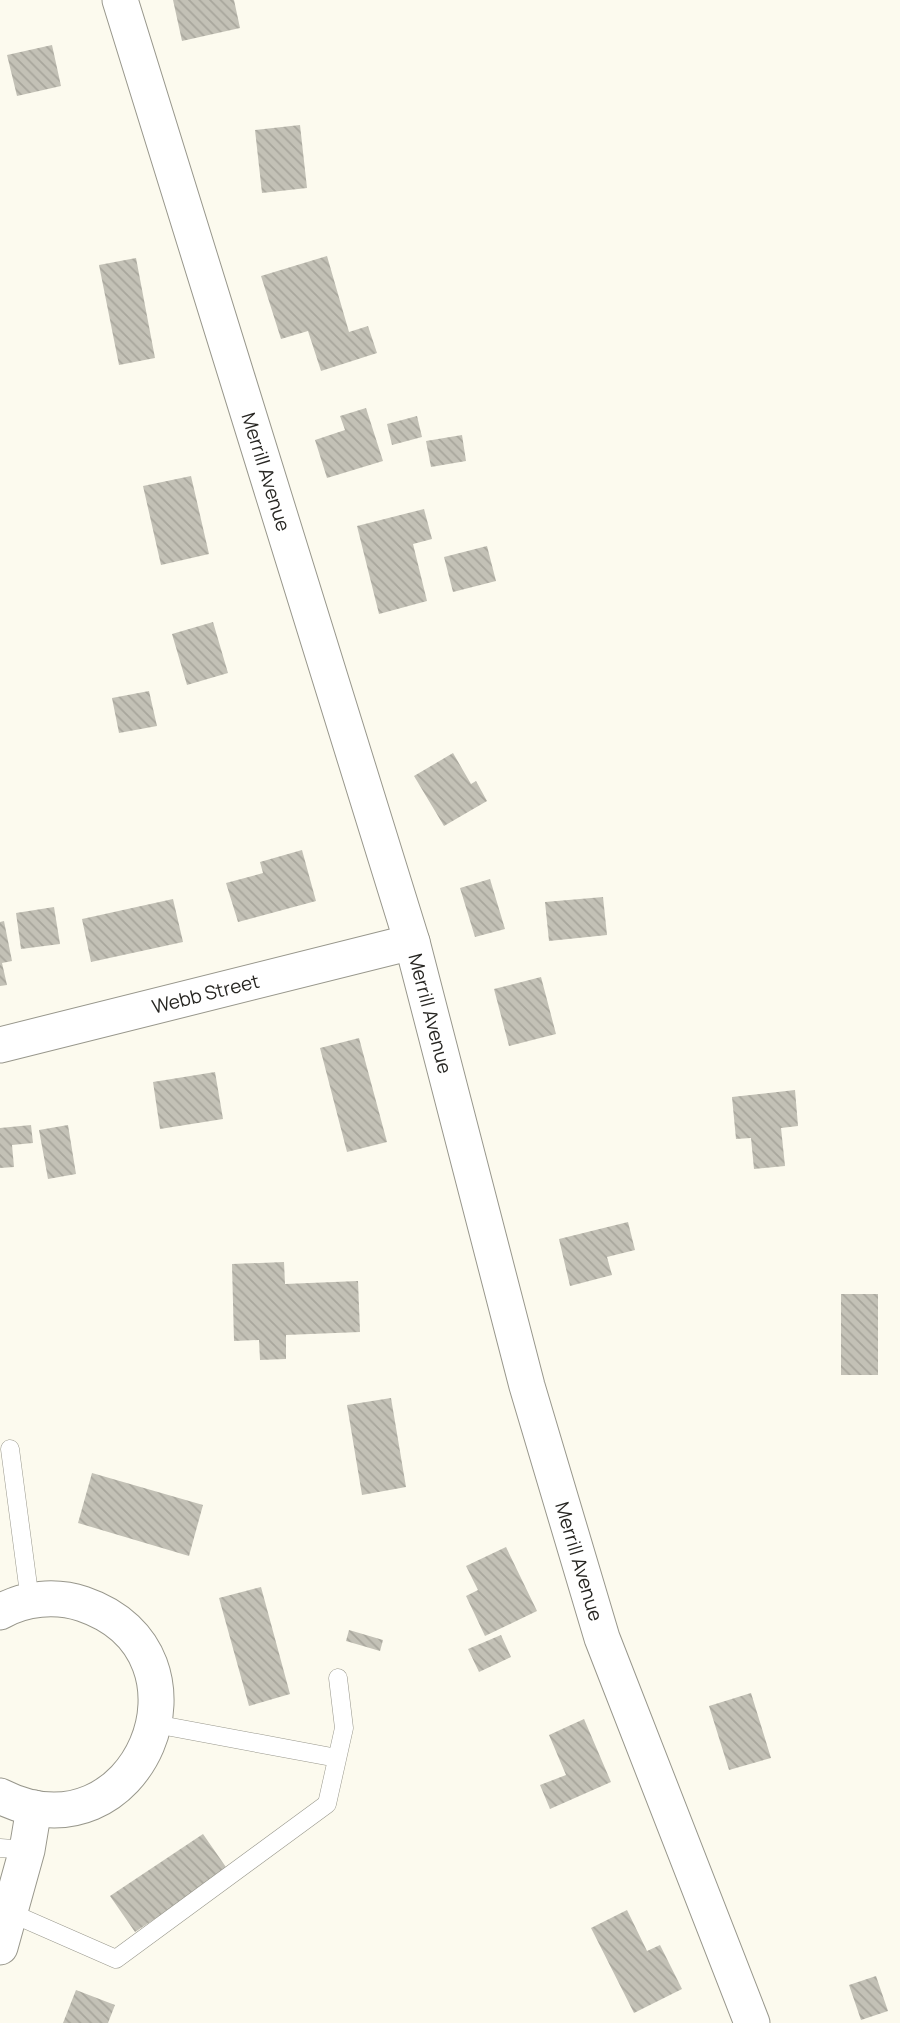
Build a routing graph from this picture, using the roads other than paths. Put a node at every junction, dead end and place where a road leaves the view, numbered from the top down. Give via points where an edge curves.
1 (120, 0) edge
2 (412, 942) junction
3 (0, 1045) edge
4 (10, 1449) dead end
5 (15, 1607) edge
6 (338, 1678) dead end
7 (155, 1724) junction
8 (337, 1758) junction
9 (0, 1796) edge
10 (34, 1808) junction
11 (14, 1849) edge
12 (11, 1913) junction
13 (0, 1947) edge
14 (752, 2023) edge

1 - 2 street, Merrill Avenue
2 - 3 street, Webb Street
2 - 14 street, Merrill Avenue via 527,1387 603,1638
4 - 5 lane
5 - 7 street via 52,1599 75,1602 117,1621 146,1657 155,1690
6 - 8 lane via 344,1728
7 - 8 lane
7 - 10 street via 148,1746 121,1783 80,1805
8 - 12 lane via 327,1804 116,1959
9 - 10 street
10 - 11 street
11 - 12 street
12 - 13 street

